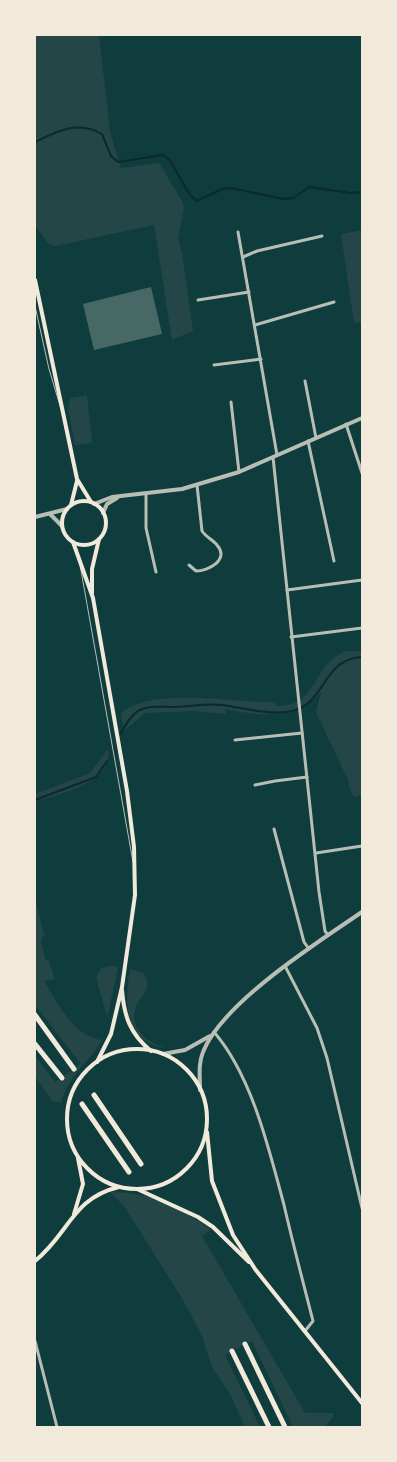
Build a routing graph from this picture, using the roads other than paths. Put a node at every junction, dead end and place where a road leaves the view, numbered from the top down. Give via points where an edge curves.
1 (238, 232) dead end
2 (322, 236) dead end
3 (243, 257) junction
4 (35, 280) edge
5 (249, 292) junction
6 (198, 300) dead end
7 (334, 302) dead end
8 (35, 306) edge
9 (254, 325) junction
10 (260, 359) junction
11 (214, 365) dead end
12 (305, 381) dead end
13 (231, 402) dead end
14 (65, 417) junction
15 (362, 418) edge
16 (346, 424) junction
17 (316, 438) junction
18 (308, 441) junction
19 (275, 456) junction
20 (239, 472) junction
21 (362, 473) edge
22 (77, 479) junction
23 (198, 485) junction
24 (146, 493) junction
25 (119, 497) junction
26 (92, 503) junction
27 (71, 505) junction
28 (67, 509) junction
29 (103, 513) junction
30 (50, 514) junction
31 (35, 517) edge
32 (62, 526) junction
33 (99, 539) junction
34 (73, 542) junction
35 (78, 557) junction
36 (334, 561) dead end
37 (189, 565) dead end
38 (156, 572) dead end
39 (362, 580) edge
40 (287, 590) junction
41 (92, 598) junction
42 (362, 628) edge
43 (291, 637) junction
44 (302, 733) junction
45 (235, 740) dead end
46 (307, 777) junction
47 (255, 786) dead end
48 (274, 829) dead end
49 (362, 846) edge
50 (316, 854) junction
51 (135, 873) junction
52 (362, 912) edge
53 (328, 935) junction
54 (309, 949) junction
55 (285, 966) junction
56 (122, 987) junction
57 (35, 1014) edge
58 (214, 1032) junction
59 (210, 1036) junction
60 (35, 1044) edge
61 (151, 1051) junction
62 (162, 1054) junction
63 (97, 1062) junction
64 (74, 1069) dead end
65 (62, 1078) dead end
66 (200, 1090) junction
67 (94, 1095) dead end
68 (82, 1104) dead end
69 (206, 1130) junction
70 (76, 1152) junction
71 (141, 1164) dead end
72 (129, 1172) dead end
73 (121, 1187) junction
74 (135, 1188) junction
75 (362, 1208) edge
76 (73, 1216) junction
77 (35, 1261) edge
78 (255, 1268) junction
79 (305, 1331) junction
80 (35, 1341) edge
81 (245, 1344) dead end
82 (232, 1351) dead end
83 (362, 1403) edge
84 (57, 1427) edge
85 (269, 1427) edge
86 (285, 1427) edge

1 - 3 street
2 - 3 street
3 - 5 street
4 - 14 main road
5 - 6 street
5 - 9 street
7 - 9 street
8 - 14 lane via 57,403
9 - 10 street
10 - 11 street
10 - 19 street
12 - 17 street
13 - 20 street
14 - 22 main road
15 - 16 street
16 - 17 street
16 - 21 street
17 - 18 street
18 - 19 street
18 - 36 street
19 - 20 street
19 - 40 street
20 - 23 street
22 - 26 main road
22 - 27 main road
23 - 24 street
23 - 37 street via 202,531 217,544 220,555 218,563 210,569 196,571
24 - 25 street
24 - 38 street via 146,528
25 - 26 street
25 - 29 street via 108,504
26 - 27 main road via 82,501
26 - 29 main road
27 - 28 main road
28 - 30 street
28 - 32 main road
29 - 33 main road via 106,527
30 - 31 street
30 - 32 street
32 - 34 main road
33 - 34 main road via 86,545
33 - 41 main road via 92,569
34 - 35 main road
35 - 41 main road
35 - 51 lane
39 - 40 street
40 - 43 street
41 - 51 main road via 127,791
42 - 43 street
43 - 44 street
44 - 45 street
44 - 46 street
46 - 47 street via 274,780
46 - 50 street
48 - 54 street via 304,942
49 - 50 street
50 - 53 street via 319,892
51 - 56 main road
52 - 53 street
53 - 54 street
54 - 55 street
55 - 58 street
55 - 75 street via 317,1028 327,1058
56 - 61 main road via 128,1025
56 - 63 main road via 111,1034
57 - 64 highway
58 - 59 street
58 - 79 street via 231,1054 274,1168 313,1321
59 - 62 street via 185,1050
59 - 66 street via 200,1059
60 - 65 highway
61 - 62 main road
61 - 63 main road via 123,1050
62 - 66 main road via 186,1069
63 - 70 main road via 78,1082 70,1099 68,1128
66 - 69 main road via 207,1110
67 - 71 highway
68 - 72 highway
69 - 74 main road via 197,1156 180,1174 160,1185
69 - 78 main road via 212,1181 218,1201 233,1234
70 - 73 main road via 97,1177
70 - 76 main road via 83,1180
73 - 74 main road
73 - 76 main road via 94,1196
74 - 78 main road via 214,1227
76 - 77 main road via 57,1240
78 - 79 main road
79 - 83 main road
80 - 84 street
81 - 86 highway
82 - 85 highway

